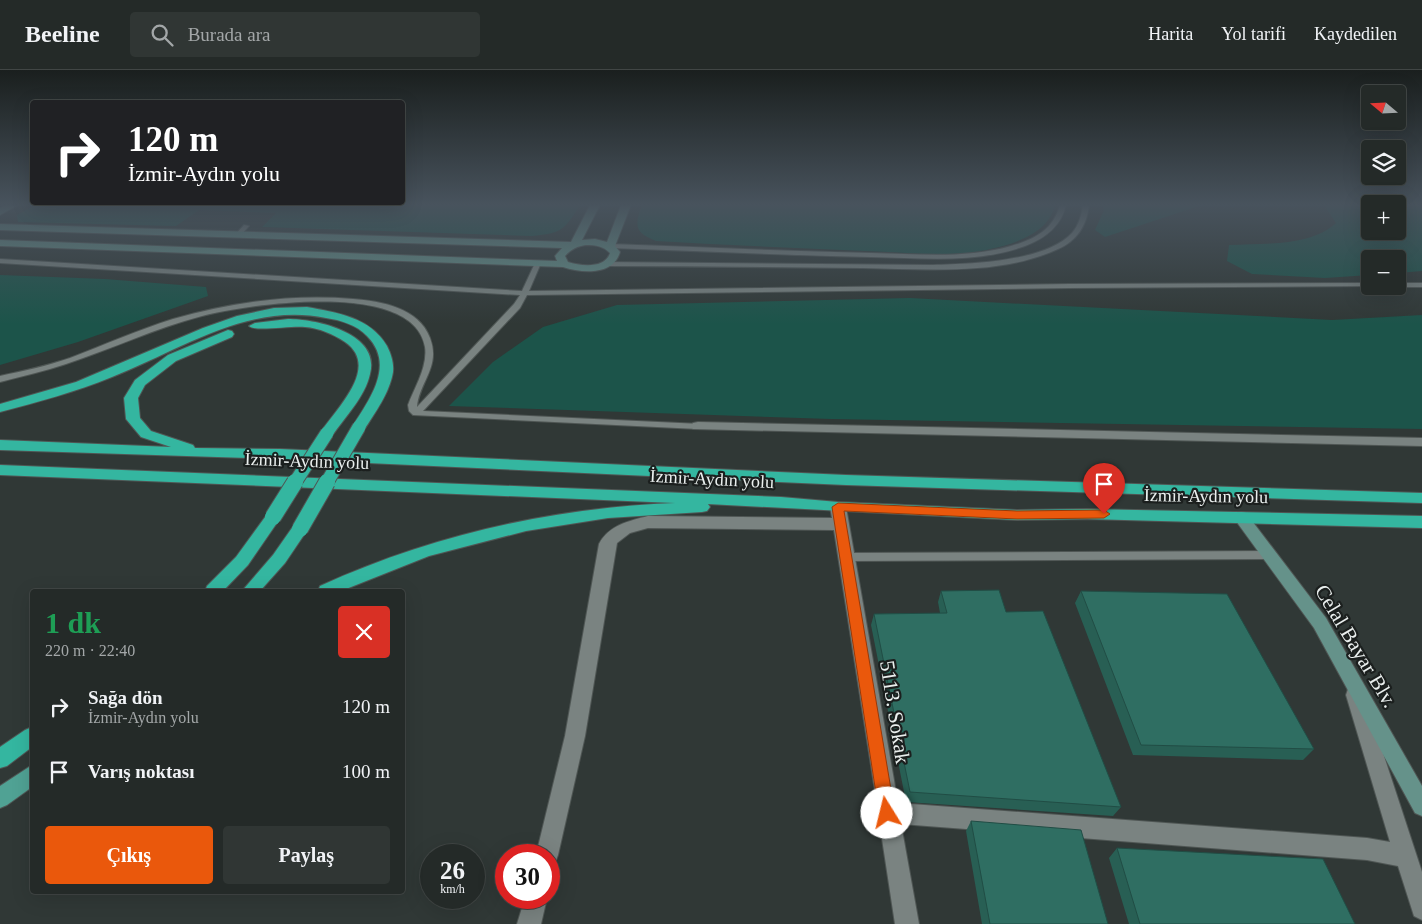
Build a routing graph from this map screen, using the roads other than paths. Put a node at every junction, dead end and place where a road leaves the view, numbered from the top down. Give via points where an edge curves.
1 (24, 245) edge
2 (569, 245) edge
3 (574, 245) joint
4 (605, 245) edge
5 (1017, 245) edge
6 (1063, 245) edge
7 (610, 246) junction
8 (0, 261) edge
9 (538, 263) junction
10 (564, 264) junction
11 (605, 264) junction
12 (1361, 285) edge
13 (1406, 285) edge
14 (1422, 285) edge
15 (524, 293) junction
16 (0, 379) edge
17 (0, 408) edge
18 (416, 413) junction
19 (698, 426) joint
20 (1422, 442) edge
21 (0, 445) edge
22 (204, 453) junction
23 (0, 470) edge
24 (1422, 498) edge
25 (781, 502) junction
26 (839, 516) junction
27 (1241, 517) junction
28 (1422, 522) edge
29 (1270, 555) junction
30 (846, 557) junction
31 (215, 589) edge
32 (252, 589) edge
33 (331, 589) edge
34 (1348, 673) junction
35 (30, 737) edge
36 (0, 759) edge
37 (30, 776) edge
38 (0, 798) edge
39 (1422, 806) edge
40 (887, 813) junction
41 (550, 844) edge
42 (1405, 856) junction
43 (1422, 908) edge
44 (533, 909) edge
45 (529, 924) edge
46 (907, 924) edge

1 - 9 street
2 - 3 street
3 - 10 street via 560,256
4 - 7 street
5 - 7 lane via 989,253 960,255 833,255
6 - 11 lane via 1015,261 954,267
7 - 11 street via 615,257
8 - 15 lane
9 - 10 street
9 - 15 lane
10 - 11 street via 579,268
12 - 15 lane
13 - 14 lane
15 - 18 lane via 517,306
16 - 18 lane via 62,363 150,328 232,306 286,299 354,301 396,310 415,321 422,330 429,348 427,365 412,404
17 - 32 highway, bridge via 80,385 205,331 252,316 288,310 331,314 365,328 383,351 387,366 384,381 300,529
18 - 19 lane
19 - 20 street
21 - 22 highway, İzmir-Aydın yolu
22 - 24 highway, İzmir-Aydın yolu via 856,480
22 - 31 highway, bridge via 146,434 133,419 131,398 140,383 172,358 250,326 278,323 320,326 351,339 359,346 364,357 364,373 350,400 242,561
23 - 25 highway, İzmir-Aydın yolu
25 - 26 highway, İzmir-Aydın yolu
25 - 33 highway via 597,514 509,528 388,564
26 - 27 highway, İzmir-Aydın yolu via 1087,514
26 - 30 street, 5113. Sokak
26 - 41 street via 648,522 614,534 607,544 575,736
27 - 28 highway, İzmir-Aydın yolu
27 - 29 street, Celal Bayar Blv.
29 - 30 lane
29 - 34 street, Celal Bayar Blv. via 1320,622
30 - 40 street, 5113. Sokak
34 - 39 street, Celal Bayar Blv.
34 - 42 street
35 - 36 highway
37 - 38 main road
40 - 42 street via 1367,849
40 - 46 street, 5113. Sokak
42 - 43 street
44 - 45 street

